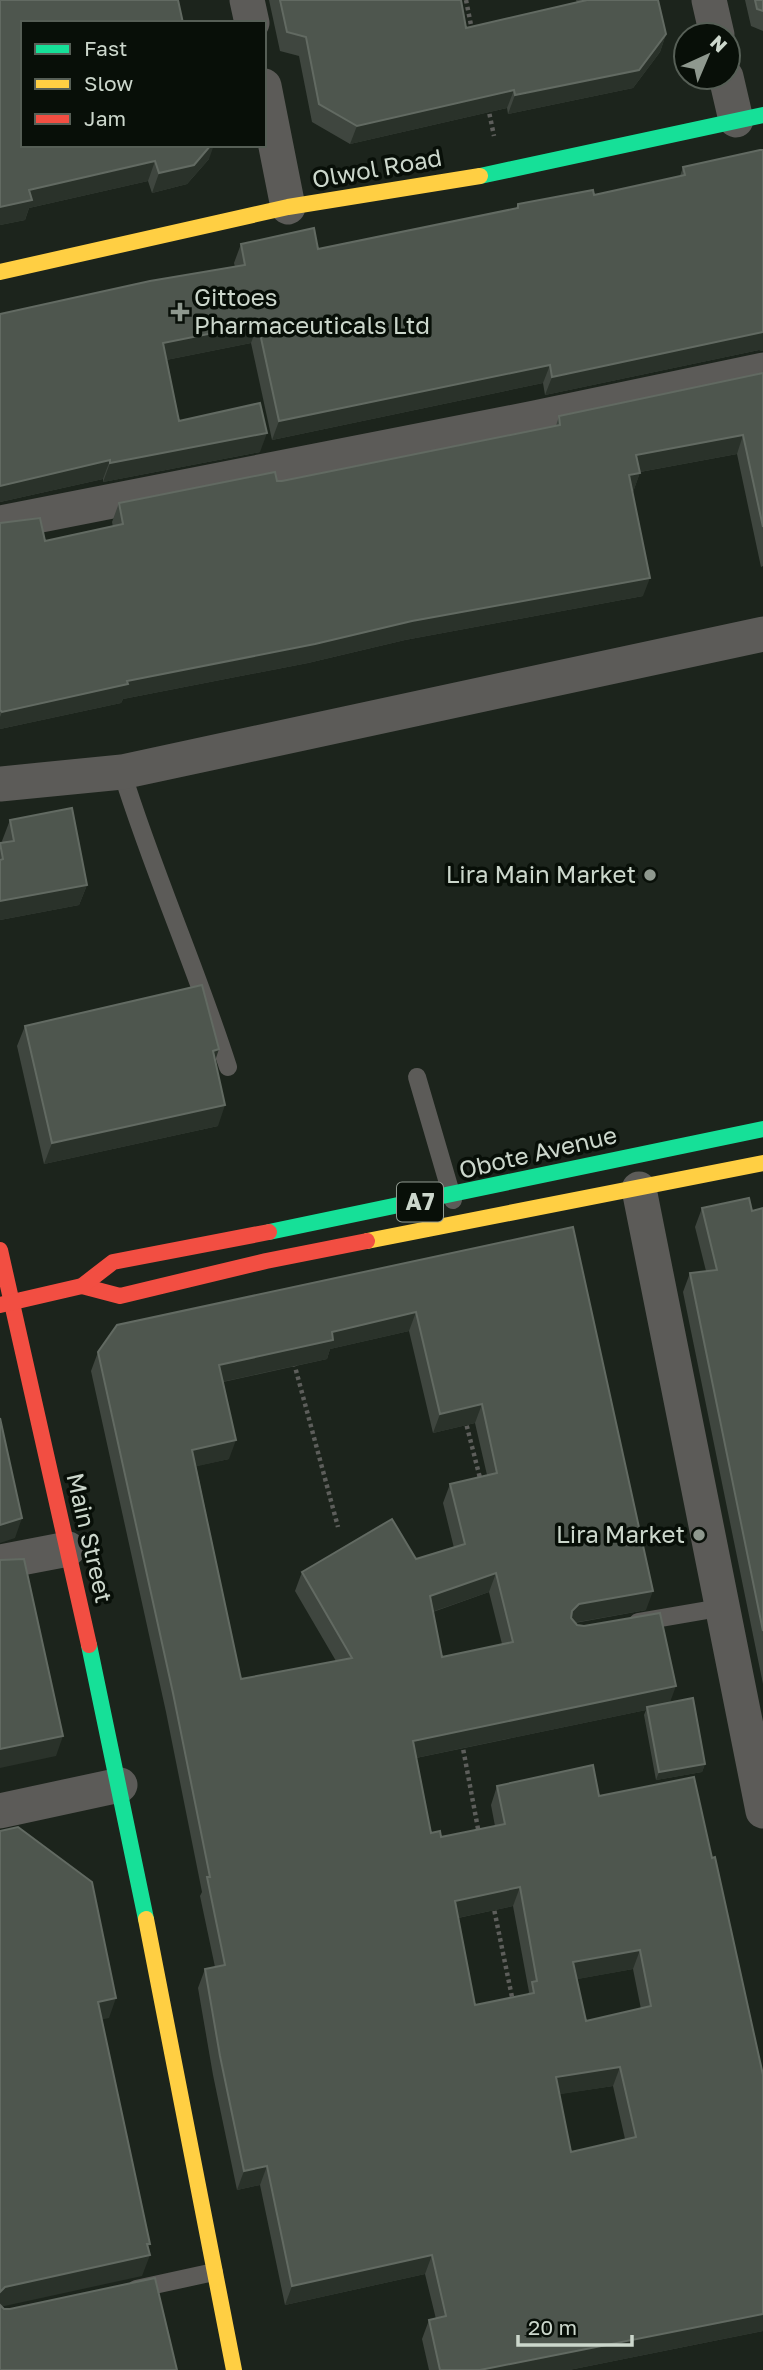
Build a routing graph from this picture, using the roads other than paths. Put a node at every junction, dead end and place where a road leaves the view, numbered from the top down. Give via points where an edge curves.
1 (247, 0) edge
2 (709, 0) edge
3 (252, 21) edge
4 (714, 21) edge
5 (734, 91) edge
6 (266, 96) edge
7 (750, 118) edge
8 (288, 207) junction
9 (0, 272) edge
10 (763, 370) edge
11 (0, 523) edge
12 (763, 634) edge
13 (122, 772) junction
14 (0, 784) edge
15 (228, 1067) dead end
16 (417, 1077) dead end
17 (763, 1129) edge
18 (763, 1163) edge
19 (639, 1189) junction
20 (452, 1195) junction
21 (461, 1224) junction
22 (0, 1250) edge
23 (82, 1286) junction
24 (5, 1304) edge
25 (68, 1549) junction
26 (0, 1562) edge
27 (724, 1607) junction
28 (623, 1625) edge
29 (120, 1785) junction
30 (0, 1811) edge
31 (763, 1811) edge
32 (214, 2272) junction
33 (121, 2293) edge
34 (234, 2370) edge

1 - 3 street
2 - 4 street
5 - 7 street
6 - 8 street
7 - 8 street, Olwol Road via 501,170
8 - 9 street, Olwol Road
10 - 11 street
12 - 13 street
13 - 14 street
13 - 15 lane
16 - 20 lane
17 - 20 street, Obote Avenue / A7
18 - 19 street, Obote Avenue / A7
19 - 21 street, Obote Avenue / A7
19 - 27 street
20 - 21 lane
20 - 23 street, Obote Avenue / A7 via 113,1262
21 - 23 street, Obote Avenue / A7 via 266,1261 120,1296
22 - 24 street
23 - 24 street, Obote Avenue / A7
24 - 25 street, Main Street
25 - 26 street
25 - 29 street, Main Street
27 - 28 lane
27 - 31 street
29 - 30 street
29 - 32 street, Main Street
32 - 33 lane
32 - 34 street, Main Street

